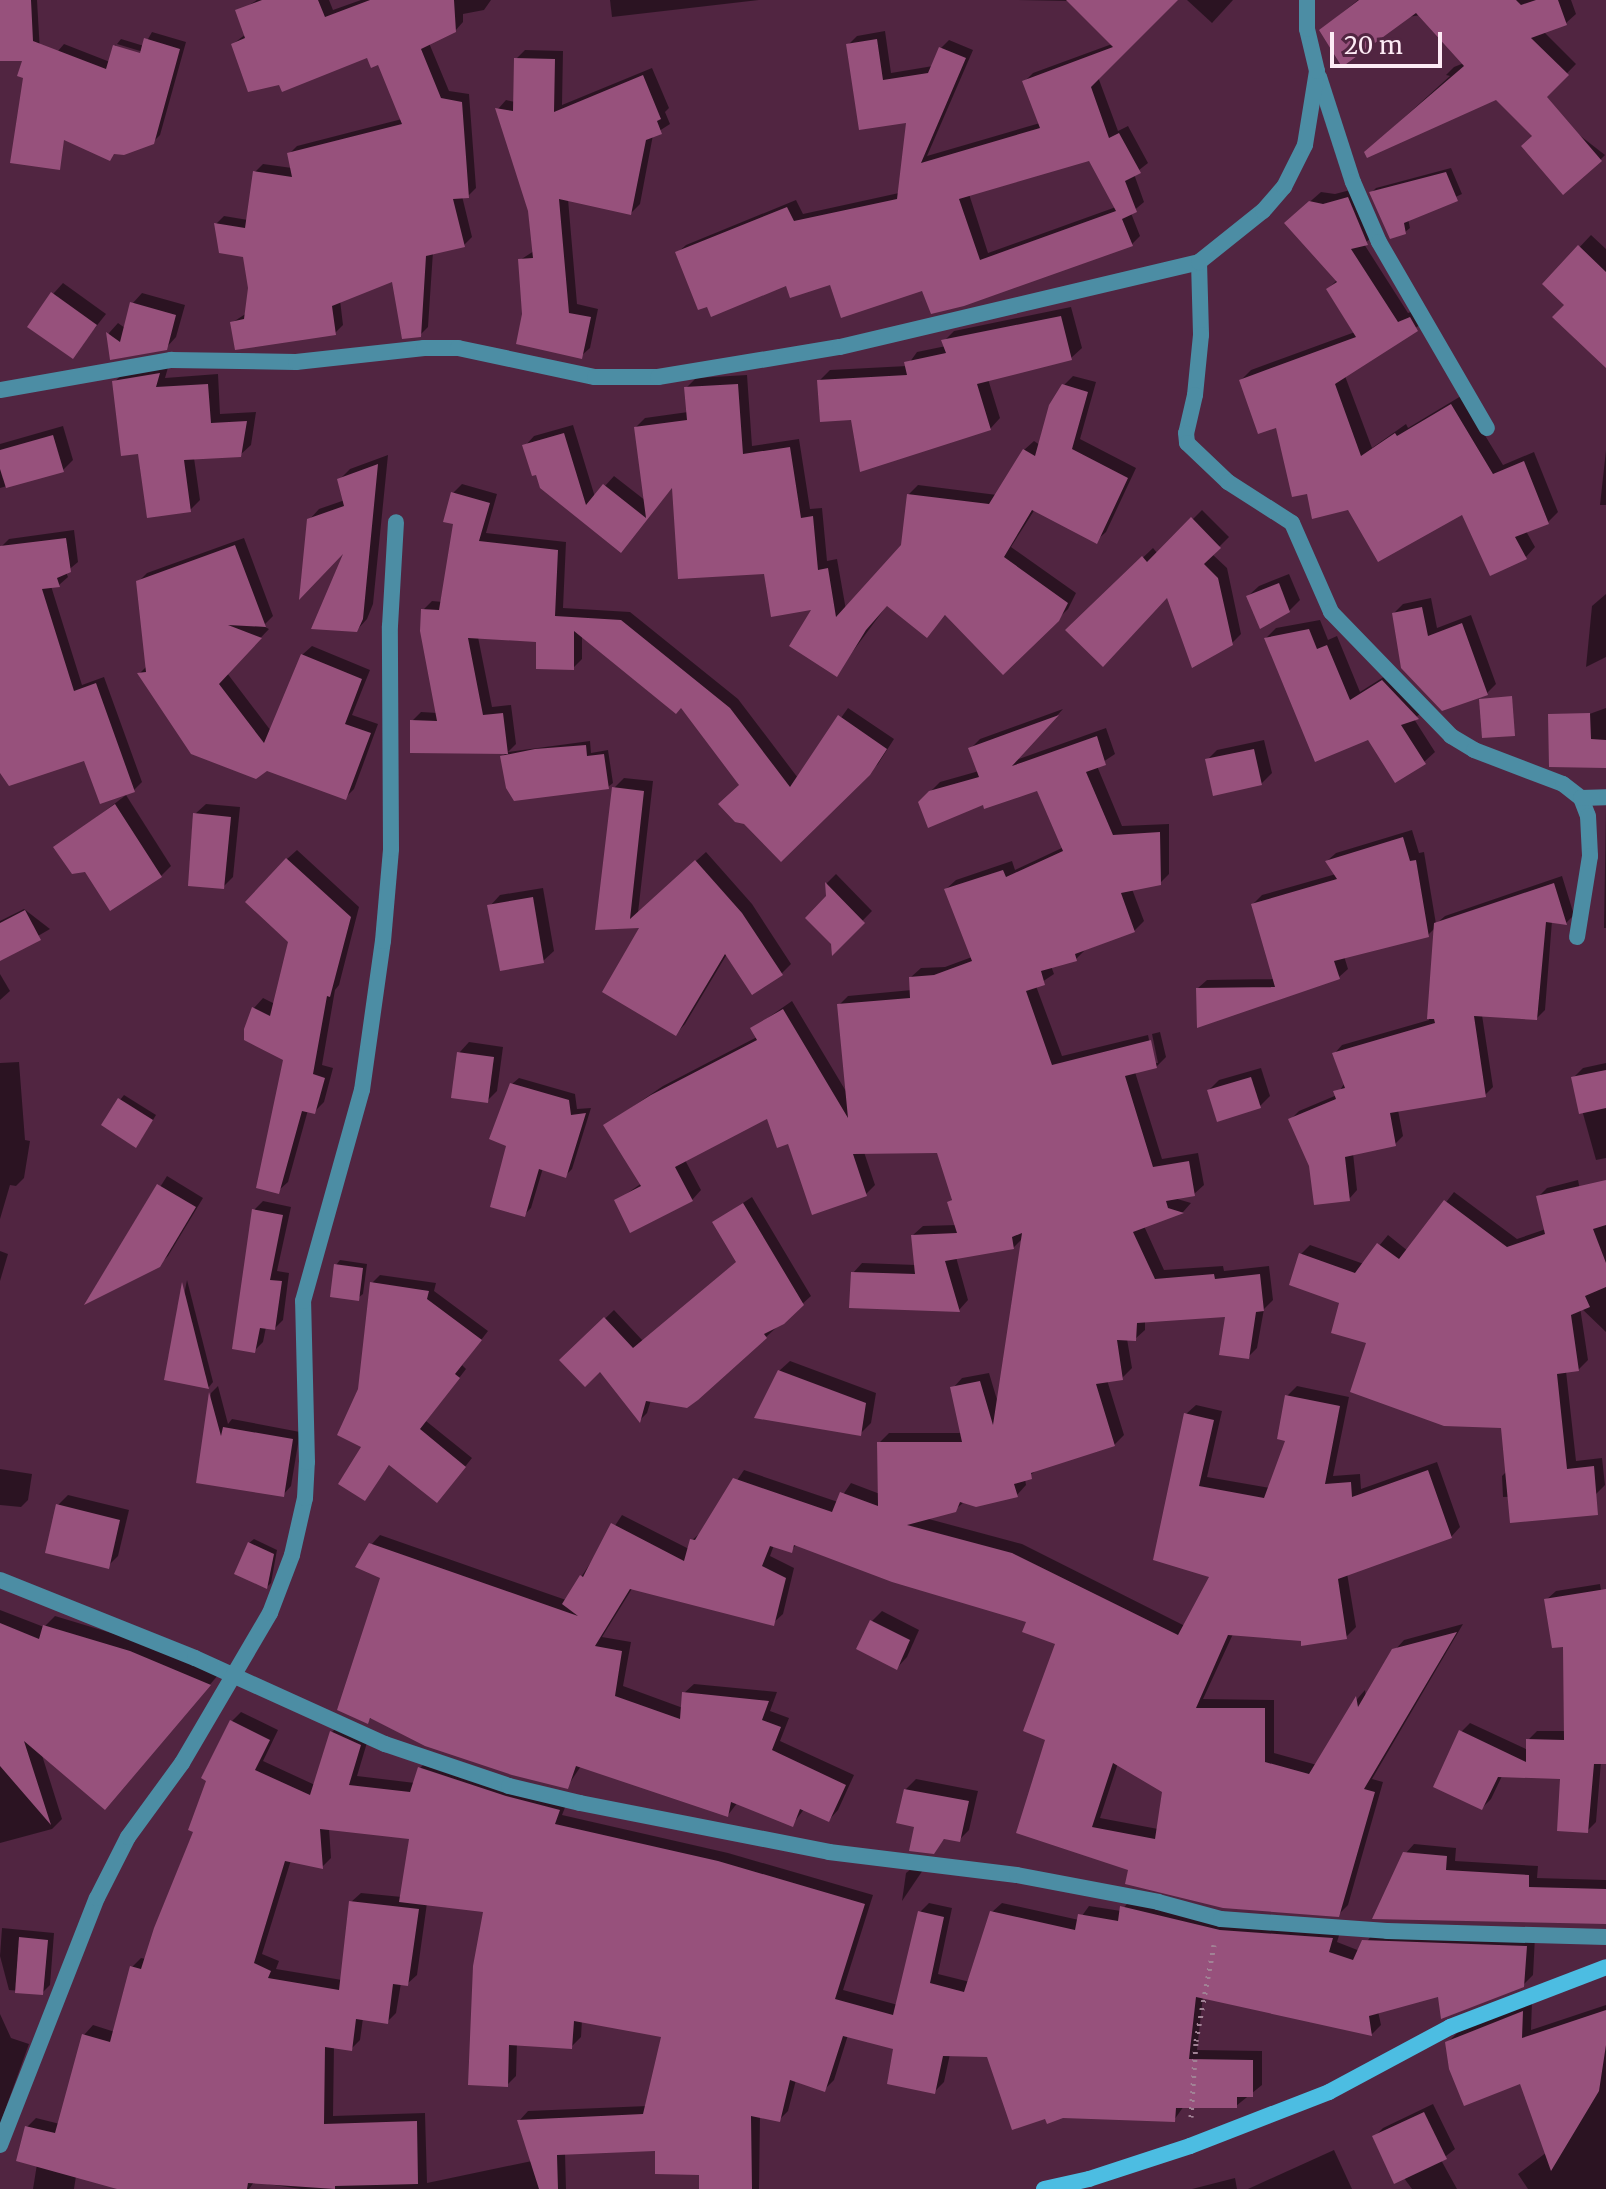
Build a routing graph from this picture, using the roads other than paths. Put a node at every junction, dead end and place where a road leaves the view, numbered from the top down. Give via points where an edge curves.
1 (1307, 0) edge
2 (1317, 71) junction
3 (1199, 262) junction
4 (0, 390) edge
5 (1487, 428) dead end
6 (396, 522) dead end
7 (1606, 797) edge
8 (1581, 798) junction
9 (1577, 937) dead end
10 (0, 1580) edge
11 (232, 1676) junction
12 (1606, 1937) edge
13 (1606, 1967) edge
14 (0, 2145) edge
15 (1044, 2189) edge

1 - 2 street via 1307,29
2 - 3 street via 1305,145 1284,187 1242,231
2 - 5 street via 1339,144 1379,242
3 - 4 street via 840,347 658,377 595,377 458,348 424,348 296,362 171,360
3 - 8 street via 1201,335 1186,433 1193,452 1292,523 1331,612 1451,736 1563,784
6 - 11 street via 390,626 391,849 375,1015 362,1090 303,1301 305,1498 292,1555 270,1613
7 - 8 street
8 - 9 street via 1588,816 1590,856
10 - 11 street
11 - 12 street via 385,1744 509,1786 829,1852 1017,1875 1221,1919 1387,1931
11 - 14 street via 182,1763 128,1837 97,1898
13 - 15 street via 1450,2027 1329,2092 1190,2146

